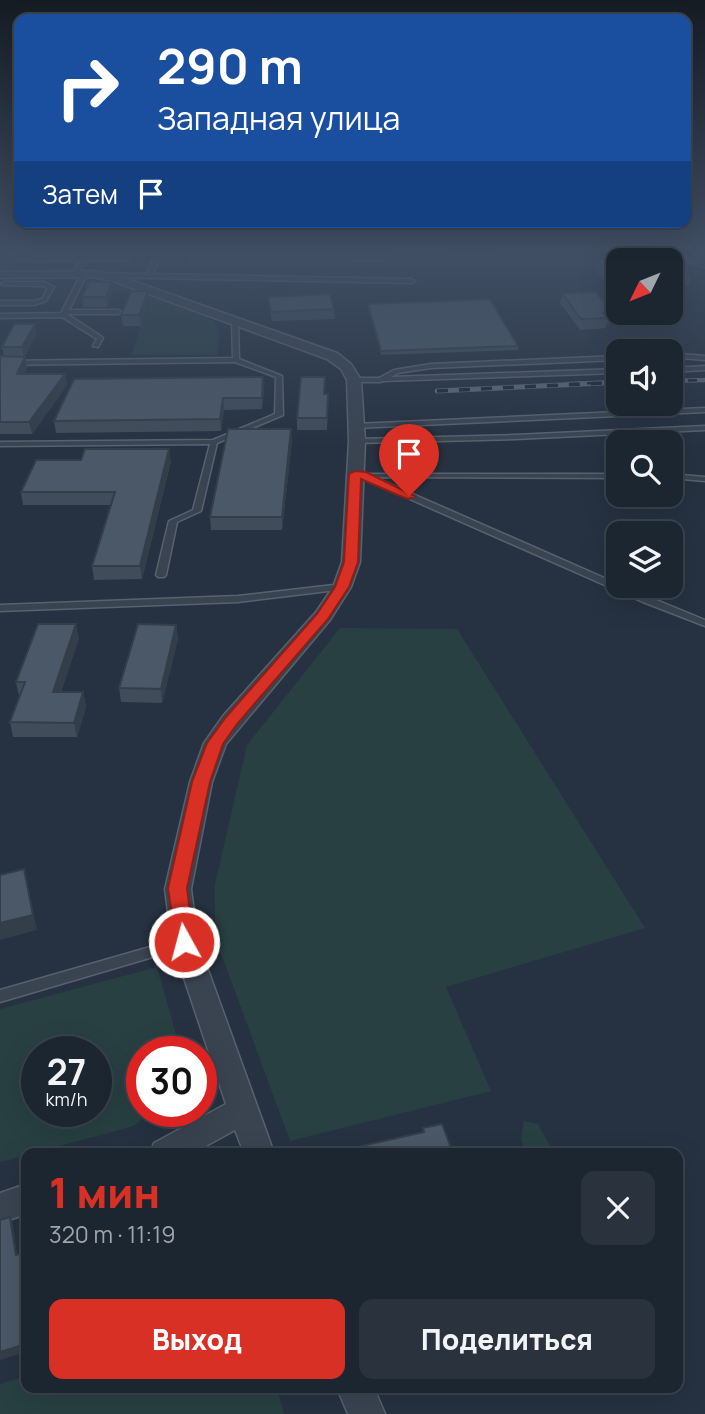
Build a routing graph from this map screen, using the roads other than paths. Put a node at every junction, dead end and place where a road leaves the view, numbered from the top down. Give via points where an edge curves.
1 (32, 315) edge
2 (65, 315) edge
3 (218, 315) edge
4 (0, 316) edge
5 (235, 321) junction
6 (96, 346) dead end
7 (683, 356) edge
8 (705, 358) edge
9 (606, 359) edge
10 (236, 360) junction
11 (0, 363) edge
12 (705, 368) edge
13 (683, 369) edge
14 (606, 371) edge
15 (354, 380) junction
16 (380, 380) junction
17 (705, 410) edge
18 (356, 426) junction
19 (705, 428) edge
20 (357, 440) junction
21 (214, 442) junction
22 (0, 444) edge
23 (358, 475) junction
24 (606, 476) edge
25 (683, 477) edge
26 (705, 479) edge
27 (161, 575) dead end
28 (342, 587) junction
29 (0, 608) edge
30 (705, 623) edge
31 (184, 942) junction
32 (0, 996) edge
33 (243, 1111) junction
34 (174, 1148) edge
35 (257, 1148) edge
36 (21, 1201) edge
37 (0, 1208) edge
38 (357, 1393) edge
39 (367, 1414) edge

1 - 4 lane
2 - 6 lane via 100,338
3 - 5 street
5 - 10 lane
5 - 15 street via 332,356
7 - 8 lane
9 - 16 lane via 412,367
10 - 11 lane
10 - 21 lane via 279,376 279,415
12 - 13 lane
14 - 16 lane
15 - 16 lane
15 - 18 street
17 - 18 lane
18 - 20 street
19 - 20 lane
20 - 23 street
21 - 22 lane
21 - 27 lane via 197,511 173,521
23 - 24 lane
23 - 28 street via 351,562
23 - 30 lane
25 - 26 lane
28 - 29 lane via 238,599
28 - 31 street via 323,616 215,743 201,782 178,888
31 - 32 lane
31 - 33 street
33 - 34 street
33 - 35 street
36 - 37 street
38 - 39 street

